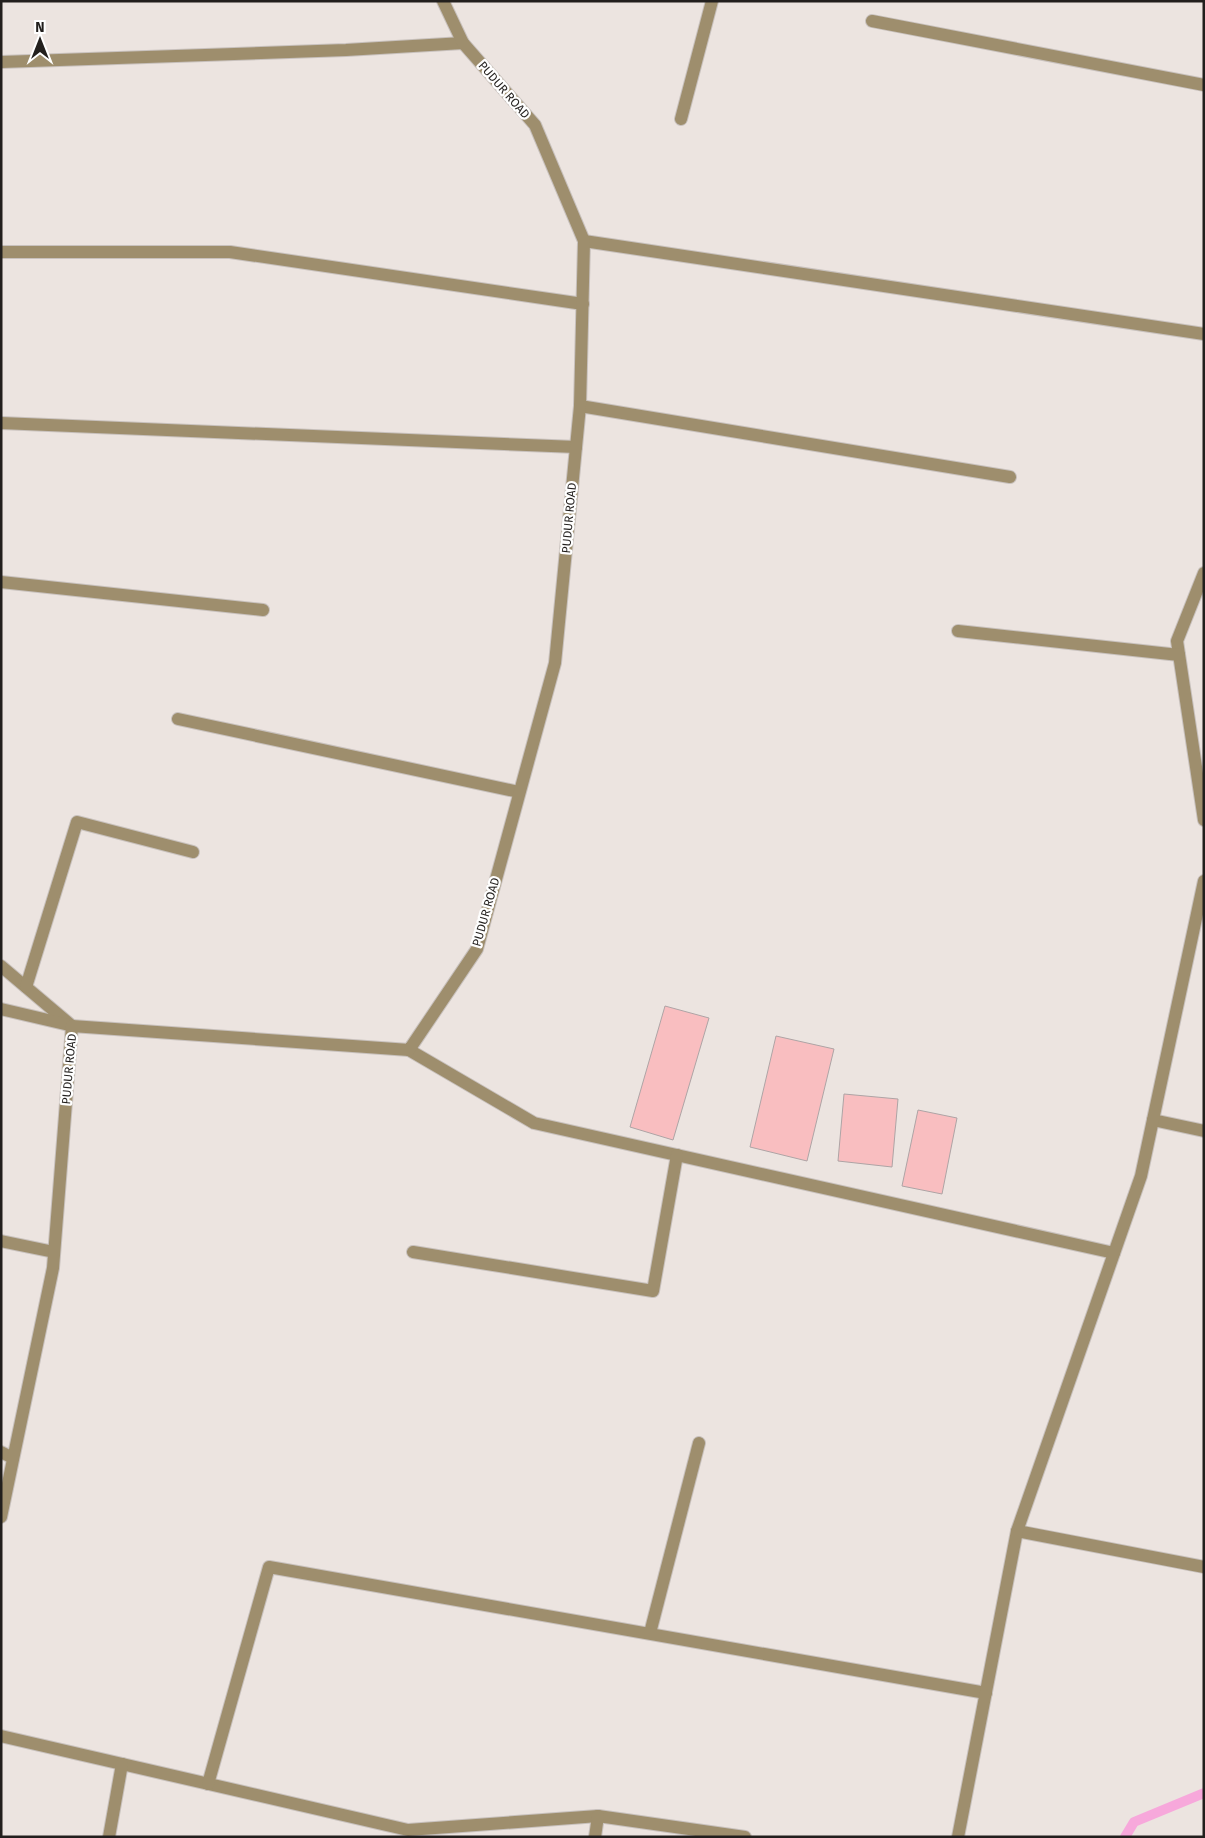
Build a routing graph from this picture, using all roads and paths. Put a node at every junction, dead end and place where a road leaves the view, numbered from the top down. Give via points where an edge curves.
1 (443, 1) edge
2 (712, 1) edge
3 (872, 21) dead end
4 (463, 43) junction
5 (1, 62) edge
6 (1204, 85) edge
7 (681, 119) dead end
8 (584, 241) junction
9 (1, 252) edge
10 (582, 304) junction
11 (1204, 334) edge
12 (580, 406) junction
13 (1, 423) edge
14 (576, 447) junction
15 (1010, 477) dead end
16 (1204, 574) edge
17 (1, 582) edge
18 (263, 610) dead end
19 (958, 631) dead end
20 (1179, 655) junction
21 (178, 719) dead end
22 (520, 792) junction
23 (1204, 820) edge
24 (193, 852) dead end
25 (1204, 880) edge
26 (1, 966) edge
27 (26, 987) junction
28 (1, 1009) edge
29 (72, 1026) junction
30 (409, 1050) junction
31 (1153, 1120) junction
32 (1204, 1131) edge
33 (677, 1155) junction
34 (1, 1241) edge
35 (54, 1252) junction
36 (413, 1252) dead end
37 (1114, 1253) junction
38 (699, 1443) dead end
39 (1, 1452) edge
40 (13, 1458) junction
41 (1, 1517) edge
42 (1017, 1531) junction
43 (1204, 1567) edge
44 (650, 1633) junction
45 (986, 1693) junction
46 (1, 1736) edge
47 (122, 1764) junction
48 (208, 1784) junction
49 (598, 1816) junction
50 (108, 1837) edge
51 (595, 1837) edge
52 (745, 1837) edge
53 (958, 1837) edge

1 - 4 street, PUDUR ROAD
2 - 7 street
3 - 6 street
4 - 5 street
4 - 8 street, PUDUR ROAD via 535,125
8 - 10 street, PUDUR ROAD
8 - 11 street
9 - 10 street via 230,252
10 - 12 street, PUDUR ROAD
12 - 14 street, PUDUR ROAD
12 - 15 street
13 - 14 street
14 - 22 street, PUDUR ROAD via 555,663
16 - 20 street via 1177,641
17 - 18 street
19 - 20 street
20 - 23 street
21 - 22 street
22 - 30 street, PUDUR ROAD via 477,949
24 - 27 street via 77,822
25 - 31 street
26 - 27 street
27 - 29 street
28 - 29 street
29 - 30 street, PUDUR ROAD
29 - 35 street, PUDUR ROAD
30 - 33 street via 534,1123
31 - 32 street
31 - 37 street via 1141,1176
33 - 36 street via 653,1291
33 - 37 street
34 - 35 street
35 - 40 street, PUDUR ROAD
37 - 42 street
38 - 44 street
39 - 40 street
40 - 41 street, PUDUR ROAD
42 - 43 street
42 - 45 street
44 - 45 street
44 - 48 street via 269,1566
45 - 53 street
46 - 47 street
47 - 48 street
47 - 50 street
48 - 49 street via 408,1830
49 - 51 street
49 - 52 street

